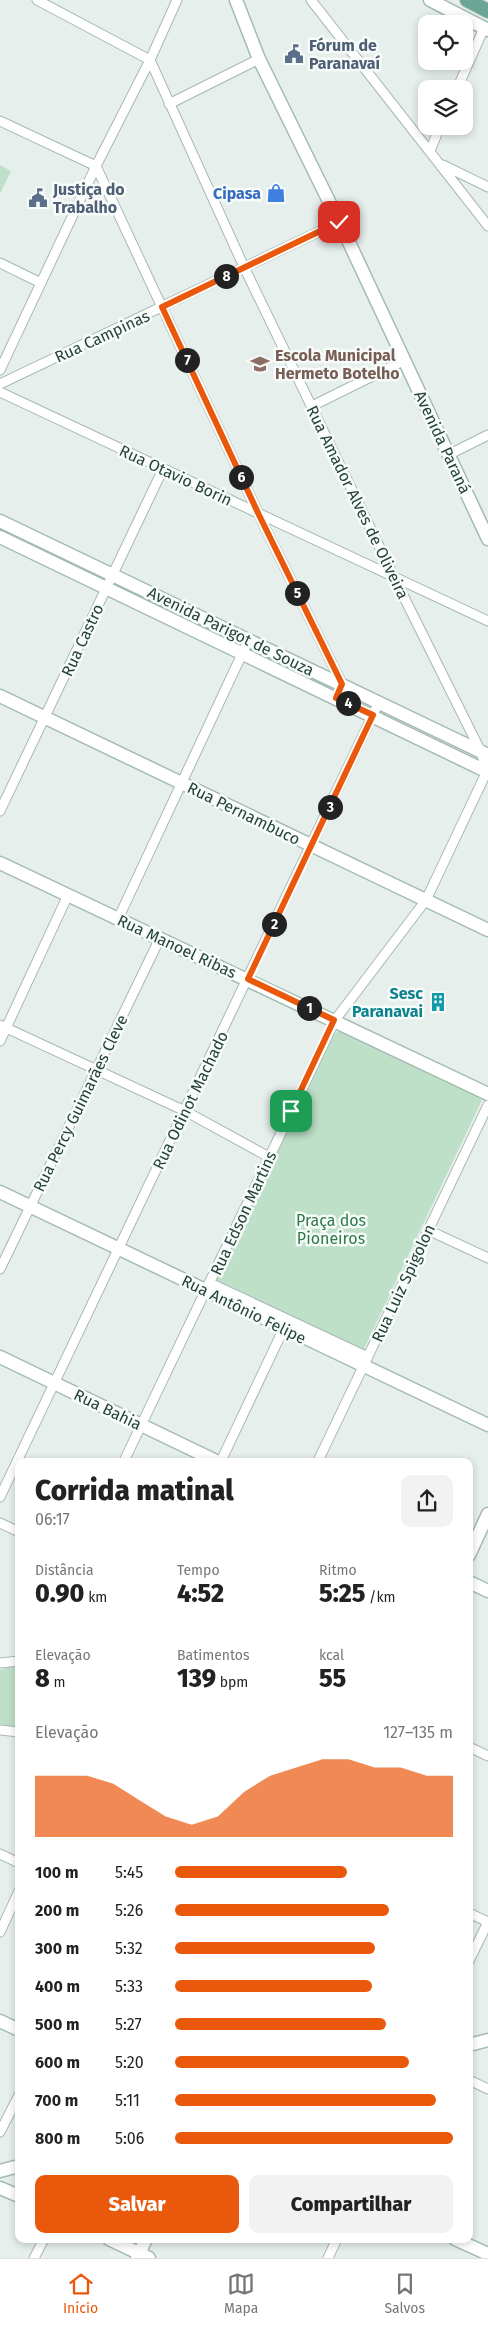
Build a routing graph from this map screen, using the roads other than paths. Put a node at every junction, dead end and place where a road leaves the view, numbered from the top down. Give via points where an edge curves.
1 (37, 0) edge
2 (177, 0) edge
3 (227, 0) edge
4 (236, 0) edge
5 (311, 0) edge
6 (430, 0) edge
7 (467, 0) edge
8 (488, 11) edge
9 (486, 29) edge
10 (257, 54) junction
11 (150, 60) junction
12 (461, 80) edge
13 (169, 104) junction
14 (0, 121) edge
15 (436, 135) edge
16 (430, 151) junction
17 (440, 164) junction
18 (96, 166) junction
19 (488, 186) edge
20 (339, 222) junction
21 (488, 226) edge
22 (0, 263) edge
23 (244, 267) junction
24 (41, 283) junction
25 (162, 307) junction
26 (405, 360) junction
27 (0, 370) edge
28 (0, 384) edge
29 (0, 392) edge
30 (312, 406) junction
31 (488, 435) edge
32 (450, 454) junction
33 (163, 469) junction
34 (259, 515) junction
35 (0, 521) edge
36 (0, 537) edge
37 (488, 539) edge
38 (113, 575) junction
39 (394, 577) junction
40 (106, 588) junction
41 (488, 621) edge
42 (249, 639) junction
43 (242, 653) junction
44 (342, 684) junction
45 (0, 696) edge
46 (336, 698) junction
47 (379, 702) junction
48 (373, 715) junction
49 (45, 718) junction
50 (485, 754) edge
51 (488, 772) edge
52 (181, 783) junction
53 (0, 811) edge
54 (312, 846) junction
55 (0, 864) edge
56 (68, 895) junction
57 (426, 900) junction
58 (118, 918) junction
59 (488, 930) edge
60 (160, 938) junction
61 (248, 979) junction
62 (334, 1020) junction
63 (3, 1026) edge
64 (0, 1041) edge
65 (96, 1069) junction
66 (488, 1094) edge
67 (488, 1105) edge
68 (185, 1111) junction
69 (269, 1157) junction
70 (0, 1192) edge
71 (30, 1206) junction
72 (428, 1230) junction
73 (119, 1249) junction
74 (488, 1258) edge
75 (0, 1269) edge
76 (208, 1287) junction
77 (284, 1328) junction
78 (0, 1358) edge
79 (366, 1362) junction
80 (53, 1382) junction
81 (140, 1425) junction
82 (488, 1425) edge
83 (18, 1458) edge
84 (125, 1458) edge
85 (210, 1458) edge
86 (222, 1458) edge
87 (319, 1458) edge
88 (15, 1464) edge
89 (0, 1497) edge
90 (488, 1514) edge
91 (0, 1523) edge
92 (15, 1530) edge
93 (473, 1546) edge
94 (473, 1584) edge
95 (488, 1591) edge
96 (15, 1661) edge
97 (0, 1663) edge
98 (0, 1730) edge
99 (15, 1732) edge
100 (473, 1749) edge
101 (488, 1756) edge
102 (0, 1854) edge
103 (15, 1861) edge
104 (15, 1900) edge
105 (473, 1915) edge
106 (488, 1922) edge
107 (0, 1932) edge
108 (473, 1953) edge
109 (0, 2022) edge
110 (15, 2028) edge
111 (488, 2040) edge
112 (473, 2044) edge
113 (473, 2082) edge
114 (488, 2089) edge
115 (15, 2104) edge
116 (0, 2132) edge
117 (15, 2167) edge
118 (0, 2171) edge
119 (0, 2188) edge
120 (15, 2194) edge
121 (42, 2243) edge
122 (117, 2243) edge
123 (145, 2243) edge
124 (335, 2243) edge
125 (464, 2243) edge
126 (488, 2254) edge
127 (142, 2256) edge
128 (34, 2258) edge
129 (328, 2258) edge

1 - 11 street
2 - 11 street
3 - 10 street, Avenida Paraná
4 - 10 street, Avenida Paraná
5 - 16 street
6 - 9 street
7 - 8 main road
9 - 12 street
10 - 13 street
10 - 20 street, Avenida Paraná
11 - 13 street, Rua Amador Alves de Oliveira
11 - 18 street
13 - 23 street, Rua Amador Alves de Oliveira
14 - 18 street
15 - 16 street
16 - 17 street
17 - 19 street
17 - 21 street
18 - 24 street
18 - 25 street
20 - 23 street, Rua Campinas
20 - 26 street, Avenida Paraná
22 - 24 street
23 - 25 street, Rua Campinas
23 - 30 street, Rua Amador Alves de Oliveira
24 - 27 street
25 - 28 street, Rua Campinas
25 - 34 street
26 - 30 street
26 - 32 street, Avenida Paraná
29 - 33 street, Rua Otavio Borin
30 - 39 street, Rua Amador Alves de Oliveira
31 - 32 street
32 - 37 street, Avenida Paraná
33 - 34 street, Rua Otavio Borin
33 - 38 street, Rua Castro
34 - 39 street, Rua Otavio Borin
34 - 44 street
35 - 38 street, Avenida Parigot de Souza
36 - 40 street, Avenida Parigot de Souza
38 - 40 street, Rua Castro
38 - 42 street, Avenida Parigot de Souza
39 - 41 street, Rua Otavio Borin
39 - 50 street, Rua Amador Alves de Oliveira
40 - 43 street, Avenida Parigot de Souza
40 - 49 street, Rua Castro
42 - 43 street
42 - 44 street, Avenida Parigot de Souza
43 - 46 street, Avenida Parigot de Souza
43 - 52 street
44 - 46 street
44 - 47 street, Avenida Parigot de Souza
45 - 49 street, Rua Pernambuco
46 - 48 street, Avenida Parigot de Souza
47 - 48 street, Rua Odinot Machado
47 - 50 street, Avenida Parigot de Souza
48 - 51 street, Avenida Parigot de Souza
48 - 54 street, Rua Odinot Machado
49 - 52 street, Rua Pernambuco
49 - 53 street, Rua Castro
50 - 51 street, Rua Amador Alves de Oliveira
51 - 57 street, Rua Edson Martins
52 - 54 street, Rua Pernambuco
52 - 58 street
54 - 57 street, Rua Pernambuco
54 - 61 street, Rua Odinot Machado
55 - 56 street, Rua Manoel Ribas
56 - 58 street, Rua Manoel Ribas
56 - 63 street
57 - 59 street, Rua Pernambuco
57 - 62 street, Rua Edson Martins
58 - 60 street, Rua Manoel Ribas
60 - 61 street, Rua Manoel Ribas
60 - 65 street, Rua Percy Guimarães Cleve
61 - 62 street, Rua Manoel Ribas
61 - 68 street, Rua Odinot Machado
62 - 66 street, Rua Manoel Ribas
62 - 69 street, Rua Edson Martins
63 - 64 street
63 - 65 street
65 - 68 street
65 - 71 street, Rua Percy Guimarães Cleve
67 - 72 street, Rua Luiz Spigolon
68 - 69 street
68 - 73 street, Rua Odinot Machado
69 - 76 street, Rua Edson Martins
70 - 71 street, Rua Antônio Felipe
71 - 73 street, Rua Antônio Felipe
71 - 75 street, Rua Percy Guimarães Cleve
72 - 74 street
72 - 79 street, Rua Luiz Spigolon
73 - 76 street, Rua Antônio Felipe
73 - 80 street, Rua Odinot Machado
76 - 77 street, Rua Antônio Felipe
76 - 79 street, Rua Antônio Felipe
76 - 81 street, Rua Edson Martins
77 - 79 street, Rua Antônio Felipe
77 - 86 street
78 - 80 street, Rua Bahia
79 - 82 street, Rua Antônio Felipe
79 - 87 street, Rua Luiz Spigolon
80 - 81 street, Rua Bahia
80 - 83 street, Rua Odinot Machado
81 - 84 street, Rua Edson Martins
81 - 85 street, Rua Bahia
88 - 89 street, Rua Odinot Machado
90 - 93 street
91 - 92 street
94 - 95 street
96 - 97 street
98 - 99 street
100 - 101 street
102 - 103 street
104 - 107 street
105 - 106 street
106 - 108 street
109 - 110 street
111 - 112 street
113 - 114 street
115 - 116 street
117 - 118 street
119 - 120 street
121 - 128 street
122 - 127 street
123 - 127 street
124 - 129 street
125 - 126 street

